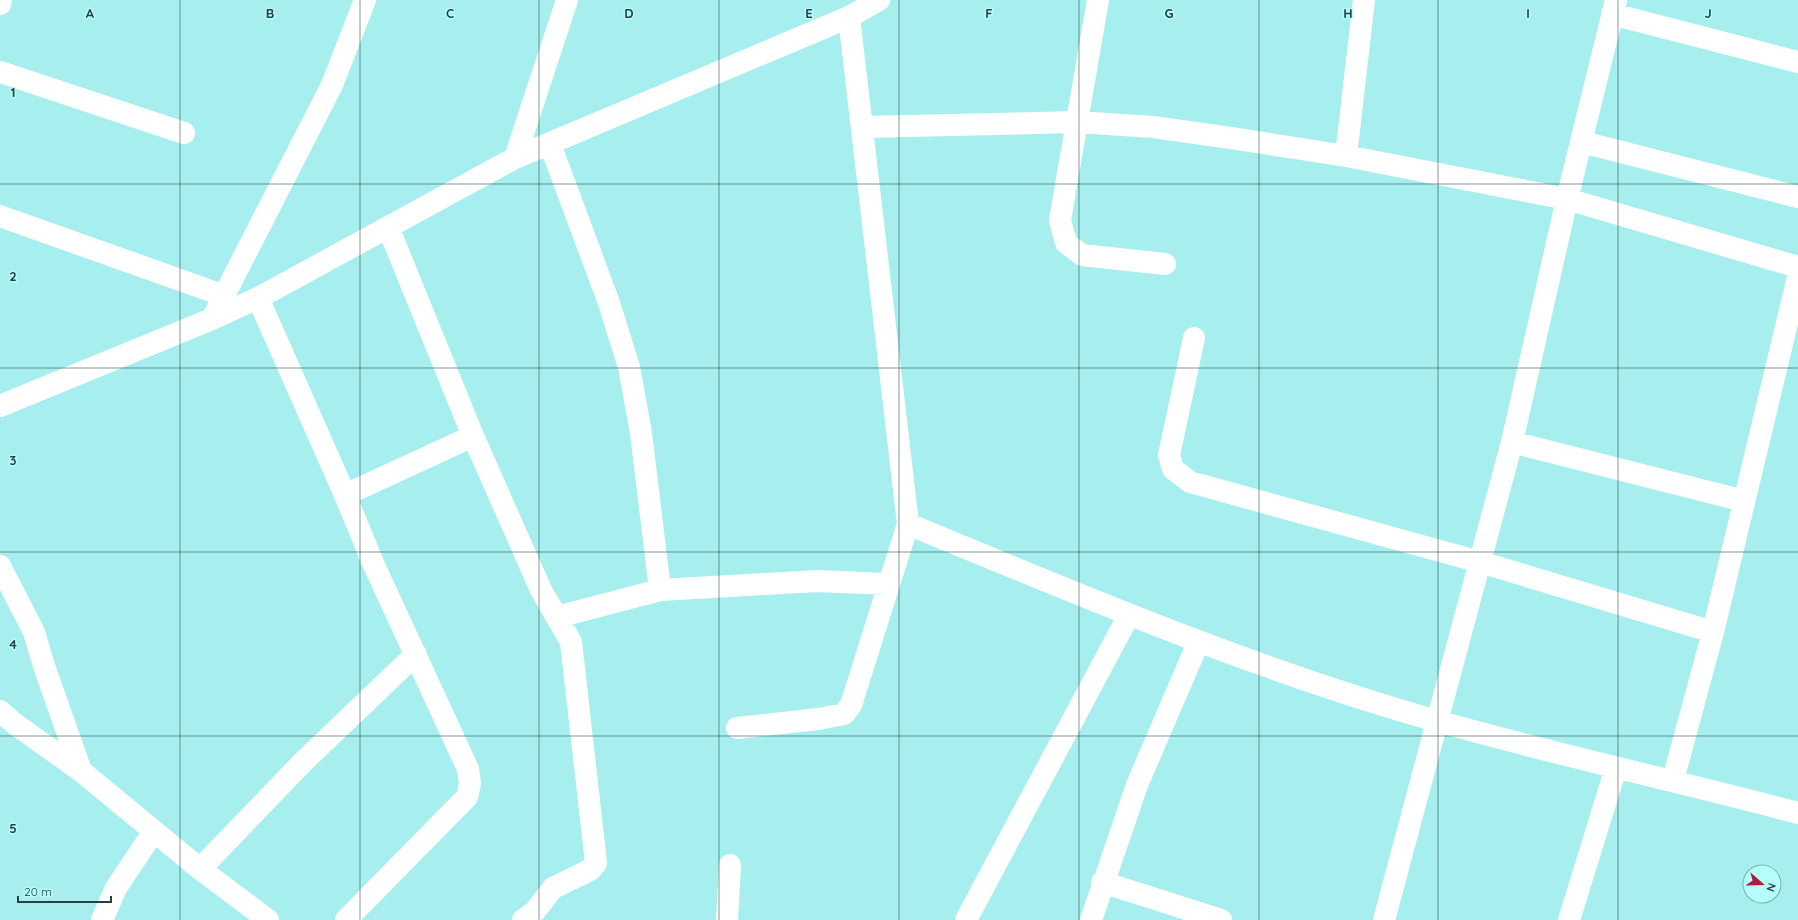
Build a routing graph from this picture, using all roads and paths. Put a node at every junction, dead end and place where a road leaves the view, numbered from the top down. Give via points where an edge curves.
1 (1, 0) edge
2 (365, 0) edge
3 (567, 0) edge
4 (879, 0) edge
5 (1098, 0) edge
6 (1364, 0) edge
7 (0, 4) edge
8 (1614, 7) edge
9 (848, 17) junction
10 (1798, 62) edge
11 (0, 72) edge
12 (1077, 122) junction
13 (862, 127) junction
14 (184, 133) dead end
15 (1582, 142) junction
16 (550, 144) junction
17 (1346, 156) junction
18 (515, 158) junction
19 (1798, 197) edge
20 (1567, 199) junction
21 (0, 216) edge
22 (388, 227) junction
23 (1165, 264) dead end
24 (1798, 267) edge
25 (1798, 277) edge
26 (224, 296) junction
27 (258, 298) junction
28 (212, 319) junction
29 (1194, 338) dead end
30 (0, 406) edge
31 (473, 436) junction
32 (1512, 442) junction
33 (345, 495) junction
34 (1744, 501) junction
35 (908, 524) junction
36 (1480, 562) junction
37 (0, 566) edge
38 (888, 584) junction
39 (660, 590) junction
40 (1129, 615) junction
41 (557, 617) junction
42 (1713, 632) junction
43 (1198, 643) junction
44 (416, 654) junction
45 (0, 711) edge
46 (1436, 721) junction
47 (737, 728) dead end
48 (1616, 768) junction
49 (81, 770) junction
50 (1673, 780) junction
51 (1798, 813) edge
52 (154, 831) junction
53 (730, 865) dead end
54 (200, 869) junction
55 (1102, 882) junction
56 (102, 920) edge
57 (268, 920) edge
58 (346, 920) edge
59 (523, 920) edge
60 (726, 920) edge
61 (966, 920) edge
62 (1091, 920) edge
63 (1221, 920) edge
64 (1384, 920) edge
65 (1569, 920) edge

1 - 7 street
2 - 26 street via 332,85
3 - 18 street
4 - 9 street
5 - 12 street
6 - 17 street
8 - 10 street
8 - 15 street
9 - 13 street
9 - 16 street
11 - 14 street
12 - 13 street
12 - 17 street via 1153,127
12 - 23 street via 1060,220 1066,243 1082,255
13 - 35 street
15 - 19 street
15 - 20 street
16 - 18 street
16 - 39 street via 610,303 630,367 641,433
17 - 20 street
18 - 22 street
20 - 24 street
20 - 32 street
21 - 26 street
22 - 27 street
22 - 31 street
25 - 34 street
26 - 28 street
27 - 28 street
27 - 33 street
28 - 30 street
29 - 36 street via 1170,455 1173,469 1190,482
31 - 33 street
31 - 41 street via 541,590
32 - 34 street
32 - 36 street
33 - 44 street
34 - 42 street
35 - 38 street
35 - 40 street
36 - 42 street
36 - 46 street
37 - 49 street via 34,632
38 - 39 street via 817,581
38 - 47 street via 851,705 844,714
39 - 41 street
40 - 43 street
40 - 61 street
41 - 59 street via 572,642 596,863 590,870 553,888 535,911
42 - 50 street
43 - 46 street
43 - 55 street via 1137,784
44 - 54 street via 301,764
44 - 58 street via 468,769 470,784 466,797
45 - 49 street
46 - 48 street
46 - 64 street
48 - 50 street
48 - 65 street
49 - 52 street
50 - 51 street
52 - 54 street
52 - 56 street via 116,888
53 - 60 street
54 - 57 street
55 - 62 street
55 - 63 street

